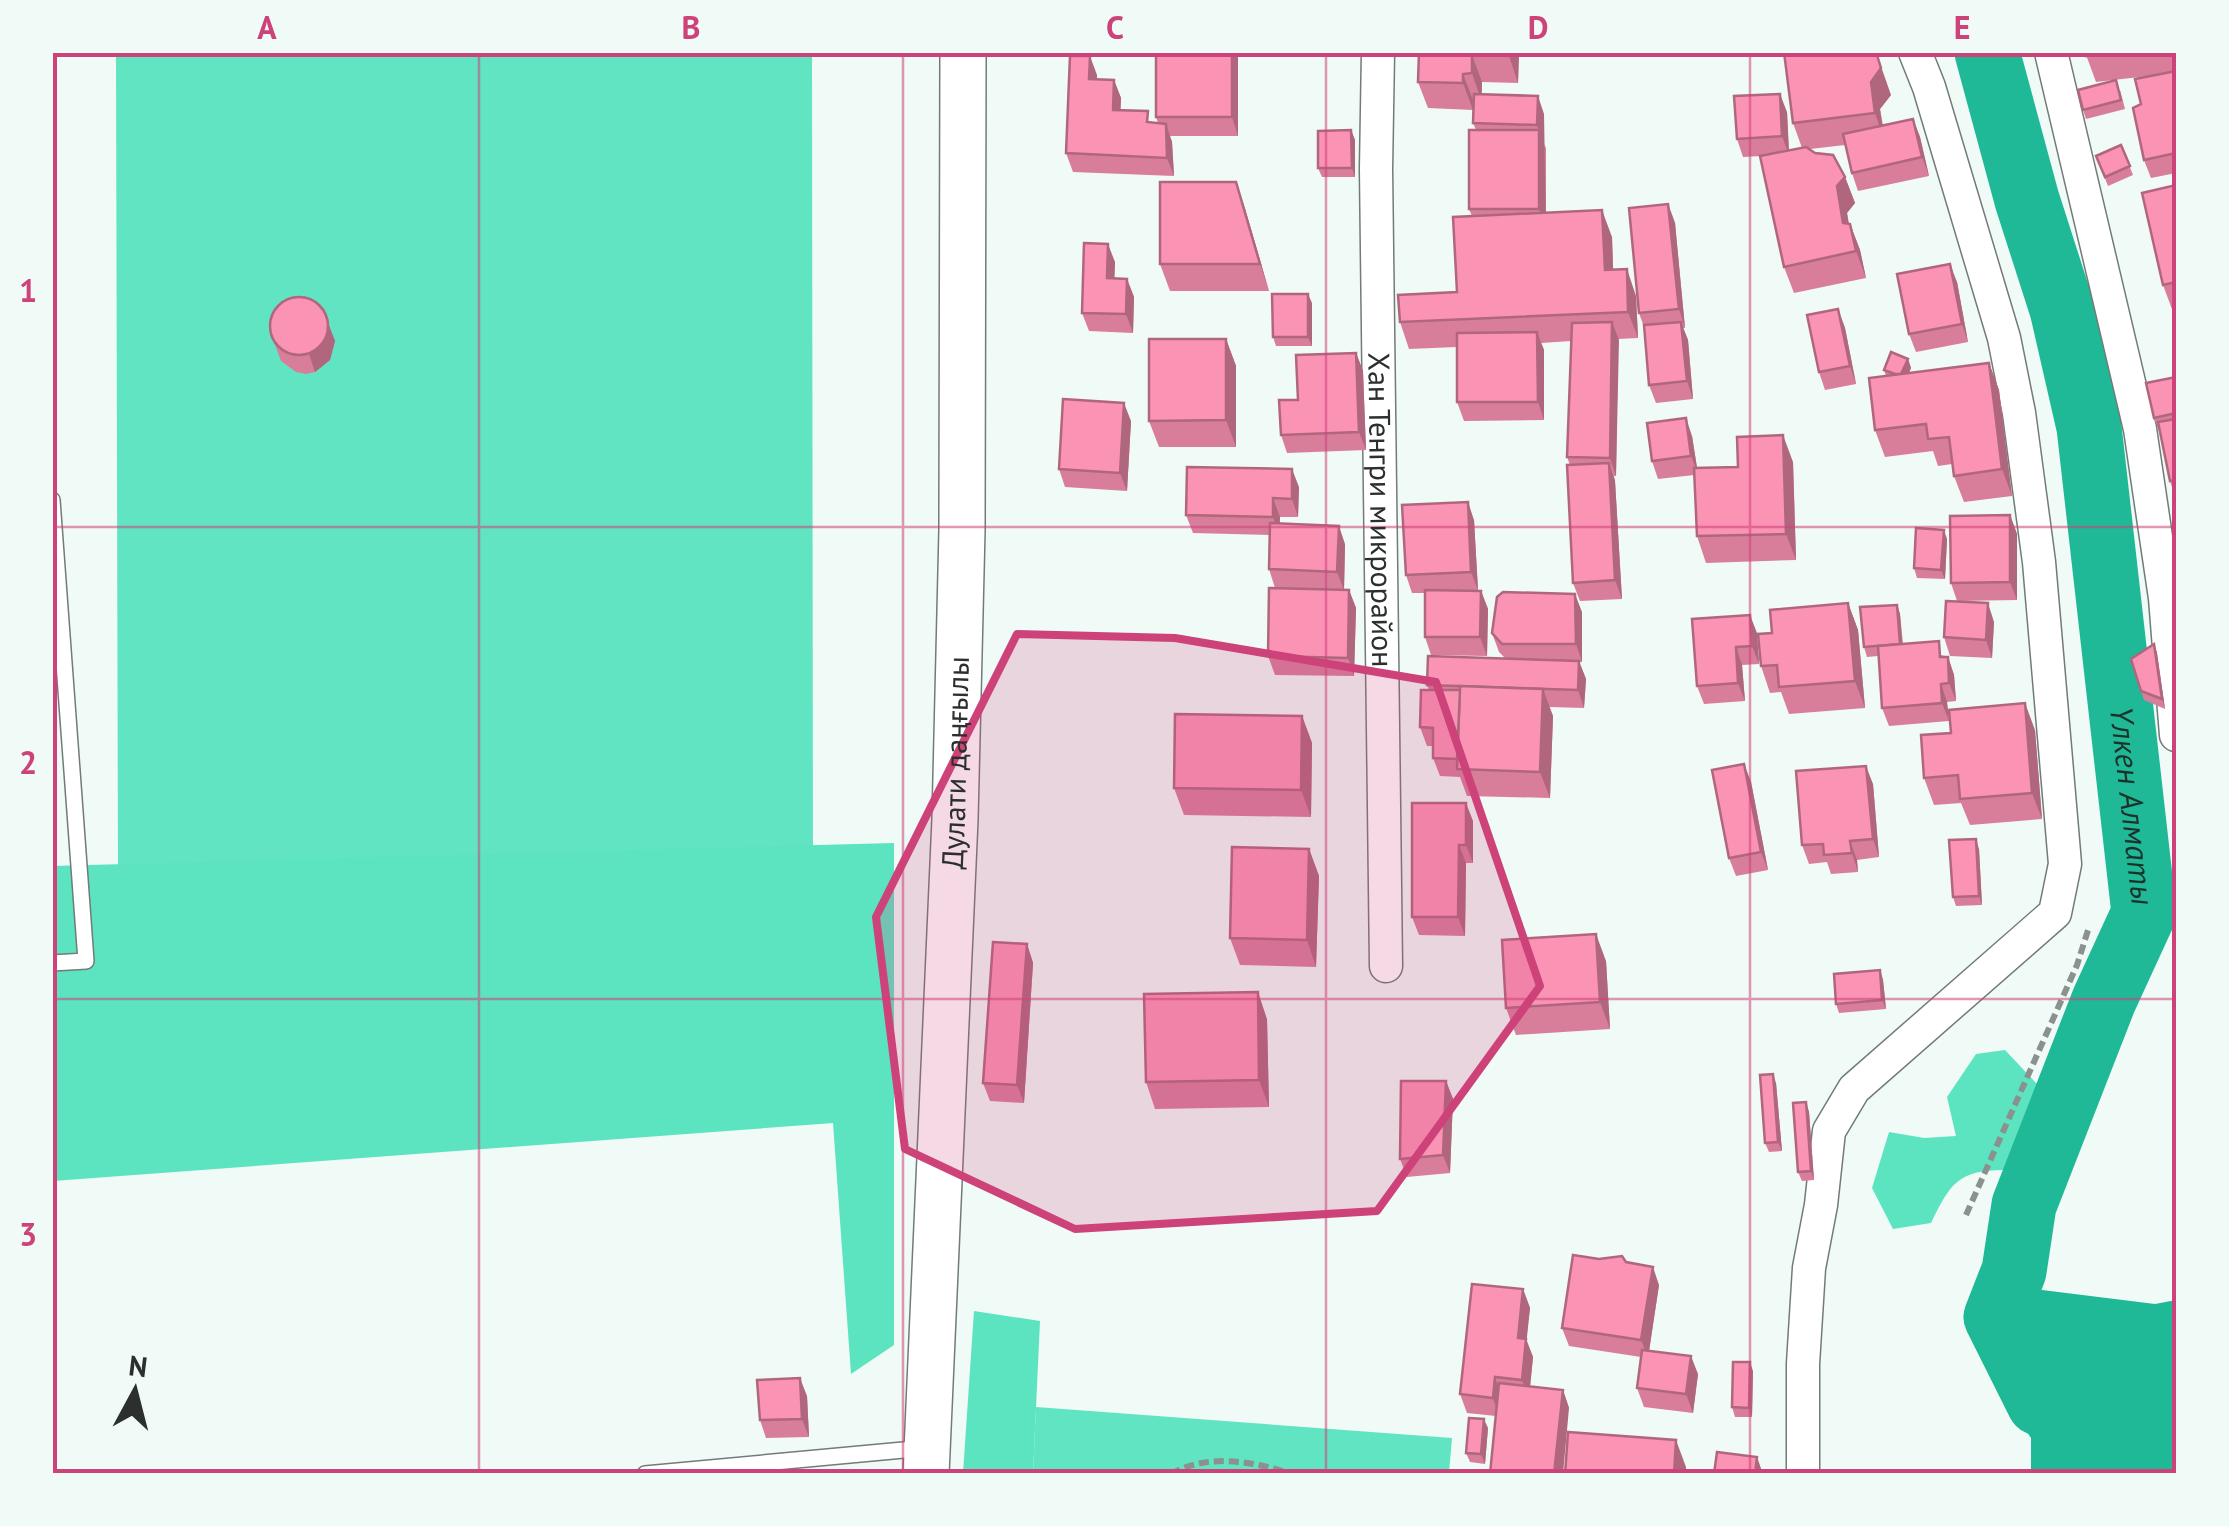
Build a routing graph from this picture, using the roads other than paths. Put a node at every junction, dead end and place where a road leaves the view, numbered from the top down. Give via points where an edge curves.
1 (963, 52) edge
2 (1378, 52) edge
3 (1915, 52) edge
4 (2051, 52) edge
5 (52, 500) edge
6 (2176, 736) edge
7 (52, 963) edge
8 (1386, 966) dead end
9 (926, 1461) edge
10 (646, 1474) edge
11 (1804, 1474) edge

1 - 9 main road, Дулати даңғылы via 955,819
2 - 8 street, Хан Тенгри микрорайон
3 - 11 street via 2004,338 2019,413 2065,864 2054,914 1854,1089 1828,1131 1809,1268
4 - 6 street via 2140,428 2165,598
5 - 7 lane via 86,960
9 - 10 lane

